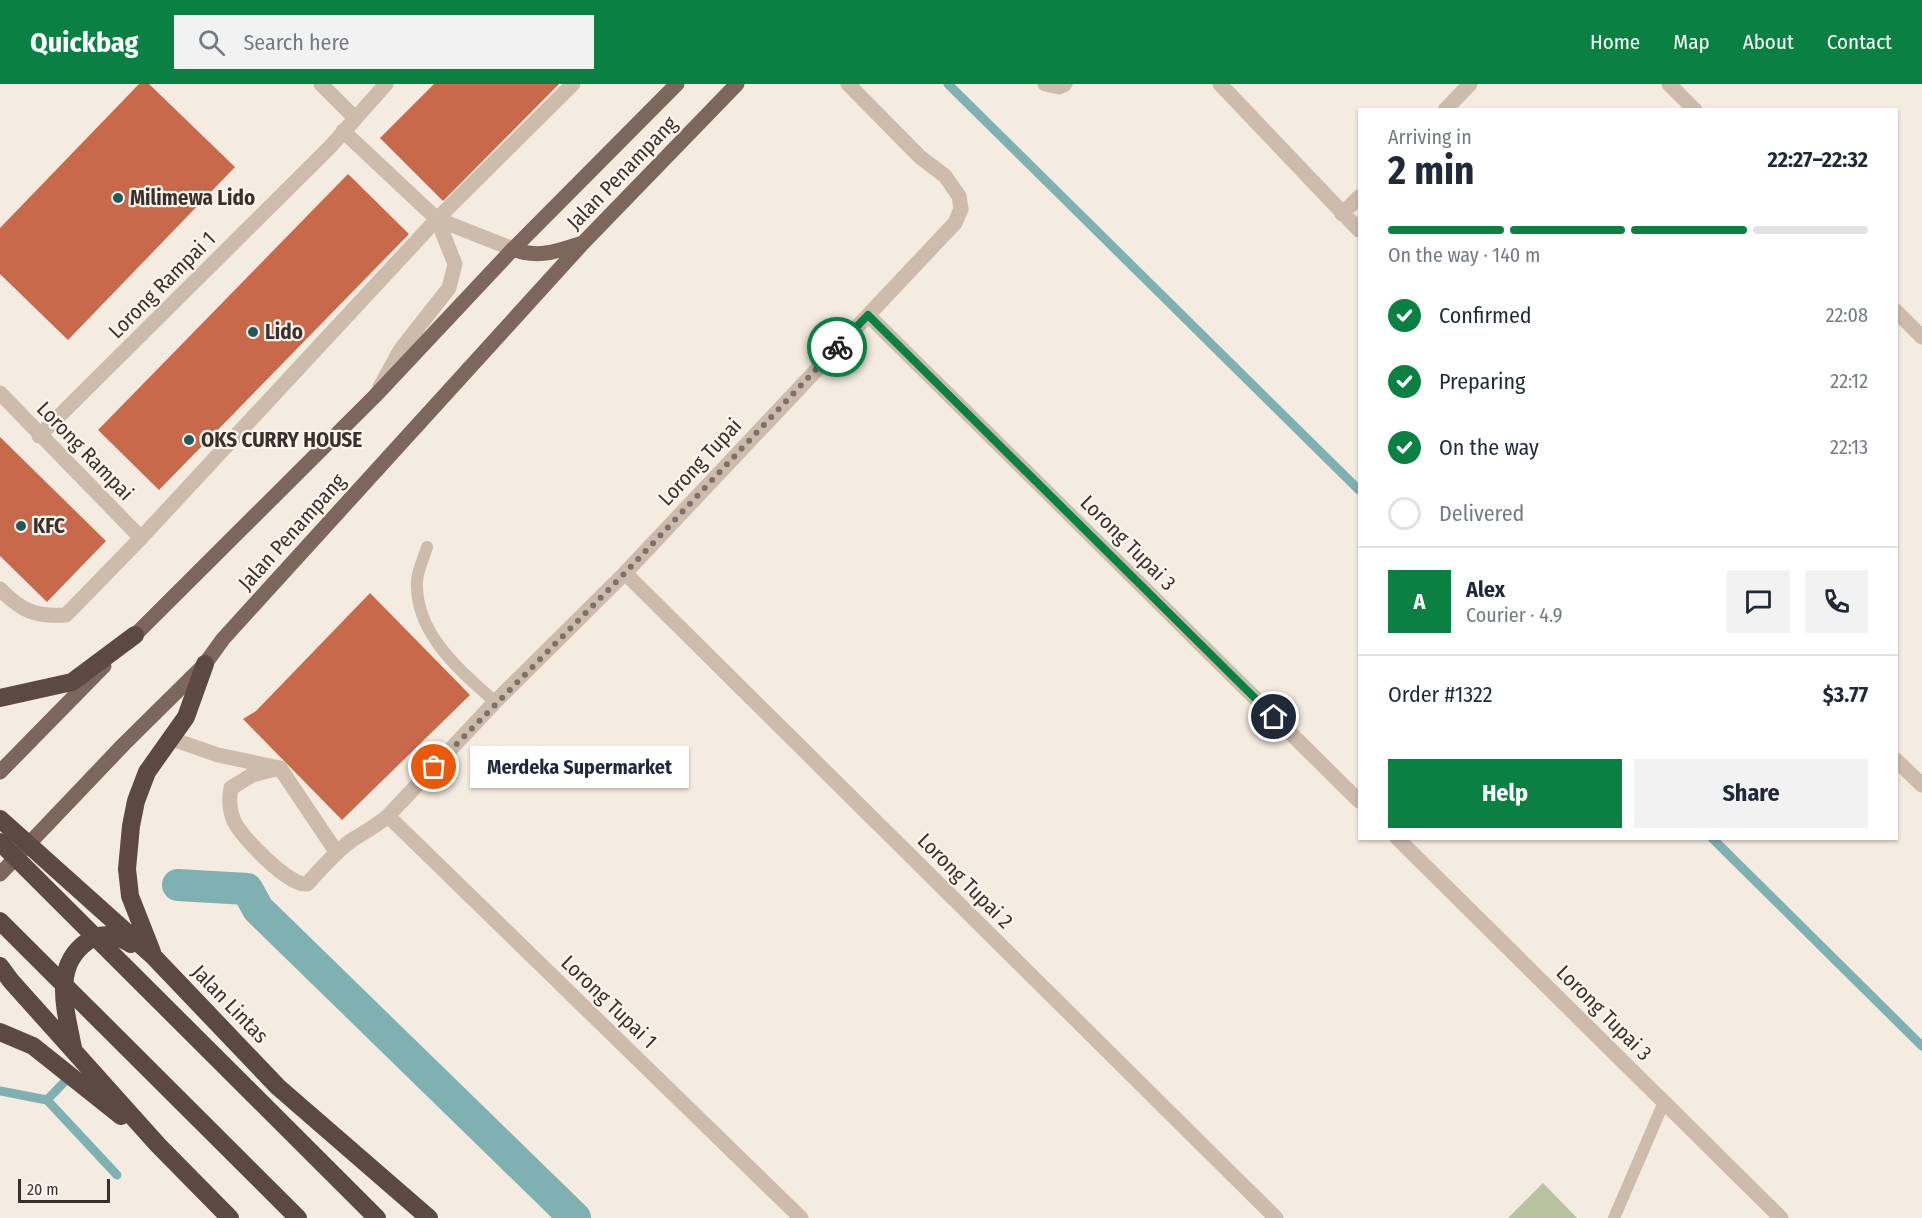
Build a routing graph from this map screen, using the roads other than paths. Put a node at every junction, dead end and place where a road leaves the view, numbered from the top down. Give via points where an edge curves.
1 (321, 84) edge
2 (386, 84) edge
3 (573, 84) edge
4 (677, 84) edge
5 (737, 84) edge
6 (848, 84) edge
7 (1045, 84) edge
8 (1065, 84) edge
9 (1220, 84) edge
10 (1470, 84) edge
11 (1669, 84) edge
12 (1447, 108) edge
13 (1693, 108) edge
14 (354, 117) junction
15 (343, 131) junction
16 (1358, 198) edge
17 (1342, 214) junction
18 (437, 219) junction
19 (1358, 229) edge
20 (583, 243) junction
21 (513, 249) junction
22 (1898, 313) edge
23 (868, 315) junction
24 (1922, 337) edge
25 (0, 393) edge
26 (375, 396) junction
27 (39, 436) junction
28 (141, 538) junction
29 (428, 547) dead end
30 (625, 573) junction
31 (0, 589) edge
32 (135, 635) junction
33 (205, 664) junction
34 (0, 698) edge
35 (495, 702) junction
36 (169, 738) junction
37 (1898, 762) edge
38 (280, 768) junction
39 (0, 772) edge
40 (1922, 785) edge
41 (1358, 800) edge
42 (388, 816) junction
43 (0, 819) edge
44 (1399, 840) edge
45 (0, 842) edge
46 (28, 846) junction
47 (337, 853) junction
48 (0, 874) edge
49 (0, 921) edge
50 (153, 956) junction
51 (0, 966) edge
52 (0, 1032) edge
53 (73, 1048) junction
54 (1664, 1102) junction
55 (158, 1145) junction
56 (230, 1218) edge
57 (298, 1218) edge
58 (377, 1218) edge
59 (429, 1218) edge
60 (801, 1218) edge
61 (1276, 1218) edge
62 (1614, 1218) edge
63 (1781, 1218) edge

1 - 14 street
2 - 14 street, Lorong Rampai 1
3 - 18 street
4 - 21 main road, Jalan Penampang
5 - 20 main road, Jalan Penampang
6 - 23 street, Lorong Tupai via 920,157 945,176 959,196 961,209 955,223
7 - 8 street
9 - 17 street
10 - 12 street
11 - 13 street
14 - 15 street, Lorong Rampai 1
15 - 18 street
15 - 27 street, Lorong Rampai 1
16 - 17 street
17 - 19 street
18 - 21 street
18 - 26 street via 455,264 449,288 401,349
18 - 28 street
20 - 21 main road via 545,254
20 - 33 main road, Jalan Penampang via 223,639
21 - 26 main road, Jalan Penampang
22 - 24 street
23 - 30 street, Lorong Tupai
23 - 41 street, Lorong Tupai 3
25 - 27 street, Lorong Rampai
26 - 32 main road, Jalan Penampang
27 - 28 street, Lorong Rampai
28 - 31 street via 66,615 33,613 17,607
29 - 35 lane via 417,580 418,606 432,637
30 - 35 street, Lorong Tupai
30 - 61 street, Lorong Tupai 2
32 - 34 highway via 72,681
32 - 39 main road, Jalan Penampang
33 - 36 highway via 186,717
33 - 46 main road, Jalan Penampang
35 - 42 street, Lorong Tupai
36 - 38 street via 218,755
36 - 50 highway via 147,772 130,826 130,896
37 - 40 street
38 - 47 street
38 - 47 street, Lorong Tupai via 252,775 231,788 229,800 234,821 258,851 295,883 307,884
42 - 47 street, Lorong Tupai
42 - 60 street, Lorong Tupai 1
43 - 46 highway, Jalan Lintas
44 - 54 street, Lorong Tupai 3
45 - 58 highway, bridge
46 - 48 main road, Jalan Penampang
46 - 50 highway, Jalan Lintas
49 - 57 highway, bridge
50 - 53 highway via 115,935 90,938 74,951 64,974
50 - 59 highway, Jalan Lintas via 278,1087
51 - 53 highway
52 - 55 highway via 33,1046
53 - 55 highway
54 - 62 lane
54 - 63 street, Lorong Tupai 3
55 - 56 highway

